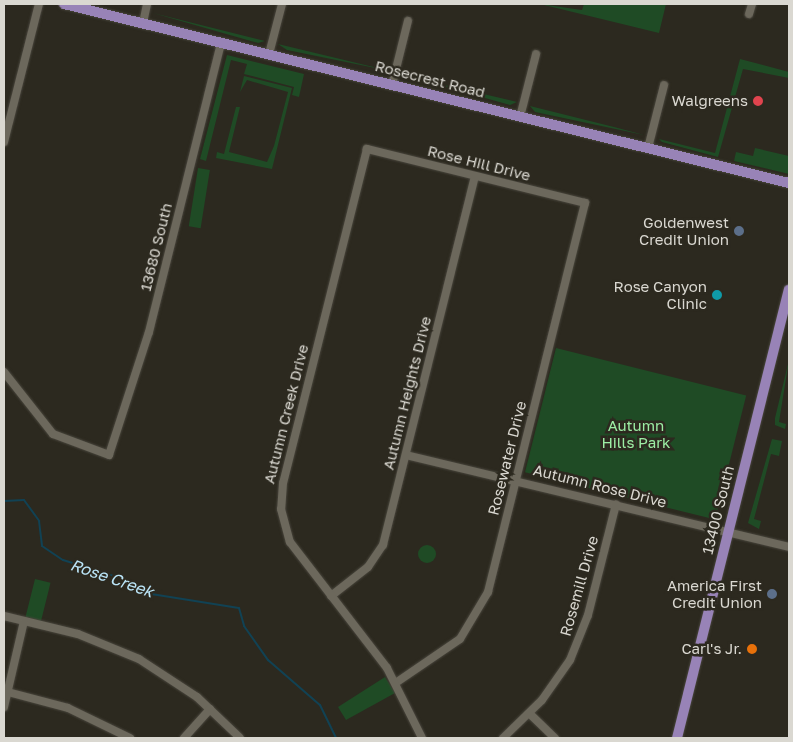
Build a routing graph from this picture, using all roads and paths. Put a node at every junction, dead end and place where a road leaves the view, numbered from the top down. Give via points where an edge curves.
1 (39, 4) edge
2 (64, 4) edge
3 (147, 4) edge
4 (282, 4) edge
5 (752, 4) edge
6 (749, 14) dead end
7 (408, 21) dead end
8 (142, 23) junction
9 (221, 43) junction
10 (269, 54) junction
11 (536, 54) dead end
12 (392, 85) junction
13 (664, 85) dead end
14 (520, 117) junction
15 (4, 142) edge
16 (648, 148) junction
17 (367, 149) joint
18 (476, 176) junction
19 (789, 183) edge
20 (585, 203) joint
21 (789, 290) edge
22 (4, 372) edge
23 (406, 455) junction
24 (516, 480) junction
25 (616, 504) junction
26 (728, 532) junction
27 (789, 547) edge
28 (331, 596) junction
29 (4, 616) edge
30 (24, 621) junction
31 (396, 682) junction
32 (6, 691) edge
33 (4, 707) edge
34 (210, 709) junction
35 (530, 714) junction
36 (130, 738) edge
37 (184, 738) edge
38 (240, 738) edge
39 (422, 738) edge
40 (503, 738) edge
41 (555, 738) edge
42 (677, 738) edge

1 - 15 street
2 - 8 main road, Rosecrest Road
3 - 8 street
4 - 10 street
5 - 6 street
7 - 12 street
8 - 9 main road, Rosecrest Road
9 - 10 main road, Rosecrest Road
9 - 22 street, 13680 South via 148,332 109,455 53,434
10 - 12 main road, Rosecrest Road
11 - 14 street
12 - 14 main road, Rosecrest Road
13 - 16 street
14 - 16 main road, Rosecrest Road
16 - 19 main road, Rosecrest Road
17 - 18 street, Rose Hill Drive
17 - 28 street, Autumn Creek Drive via 281,499 290,542
18 - 20 street, Rose Hill Drive
18 - 23 street, Autumn Heights Drive
20 - 24 street, Rosewater Drive
21 - 26 main road, 13400 South
23 - 24 street, Autumn Rose Drive
23 - 28 street, Autumn Heights Drive via 379,553
24 - 25 street, Autumn Rose Drive
24 - 31 street, Rosewater Drive via 491,581 476,617 450,649
25 - 26 street, Autumn Rose Drive
25 - 35 street, Rosemill Drive via 577,646 558,680
26 - 27 street, Autumn Rose Drive
26 - 42 main road, 13400 South
28 - 31 street, Autumn Creek Drive
29 - 30 street
30 - 32 street
30 - 34 street via 126,653 174,680
31 - 39 street, Autumn Creek Drive
32 - 33 street
32 - 36 street via 80,712
34 - 37 street
34 - 38 street
35 - 40 street, Rosemill Drive
35 - 41 street

